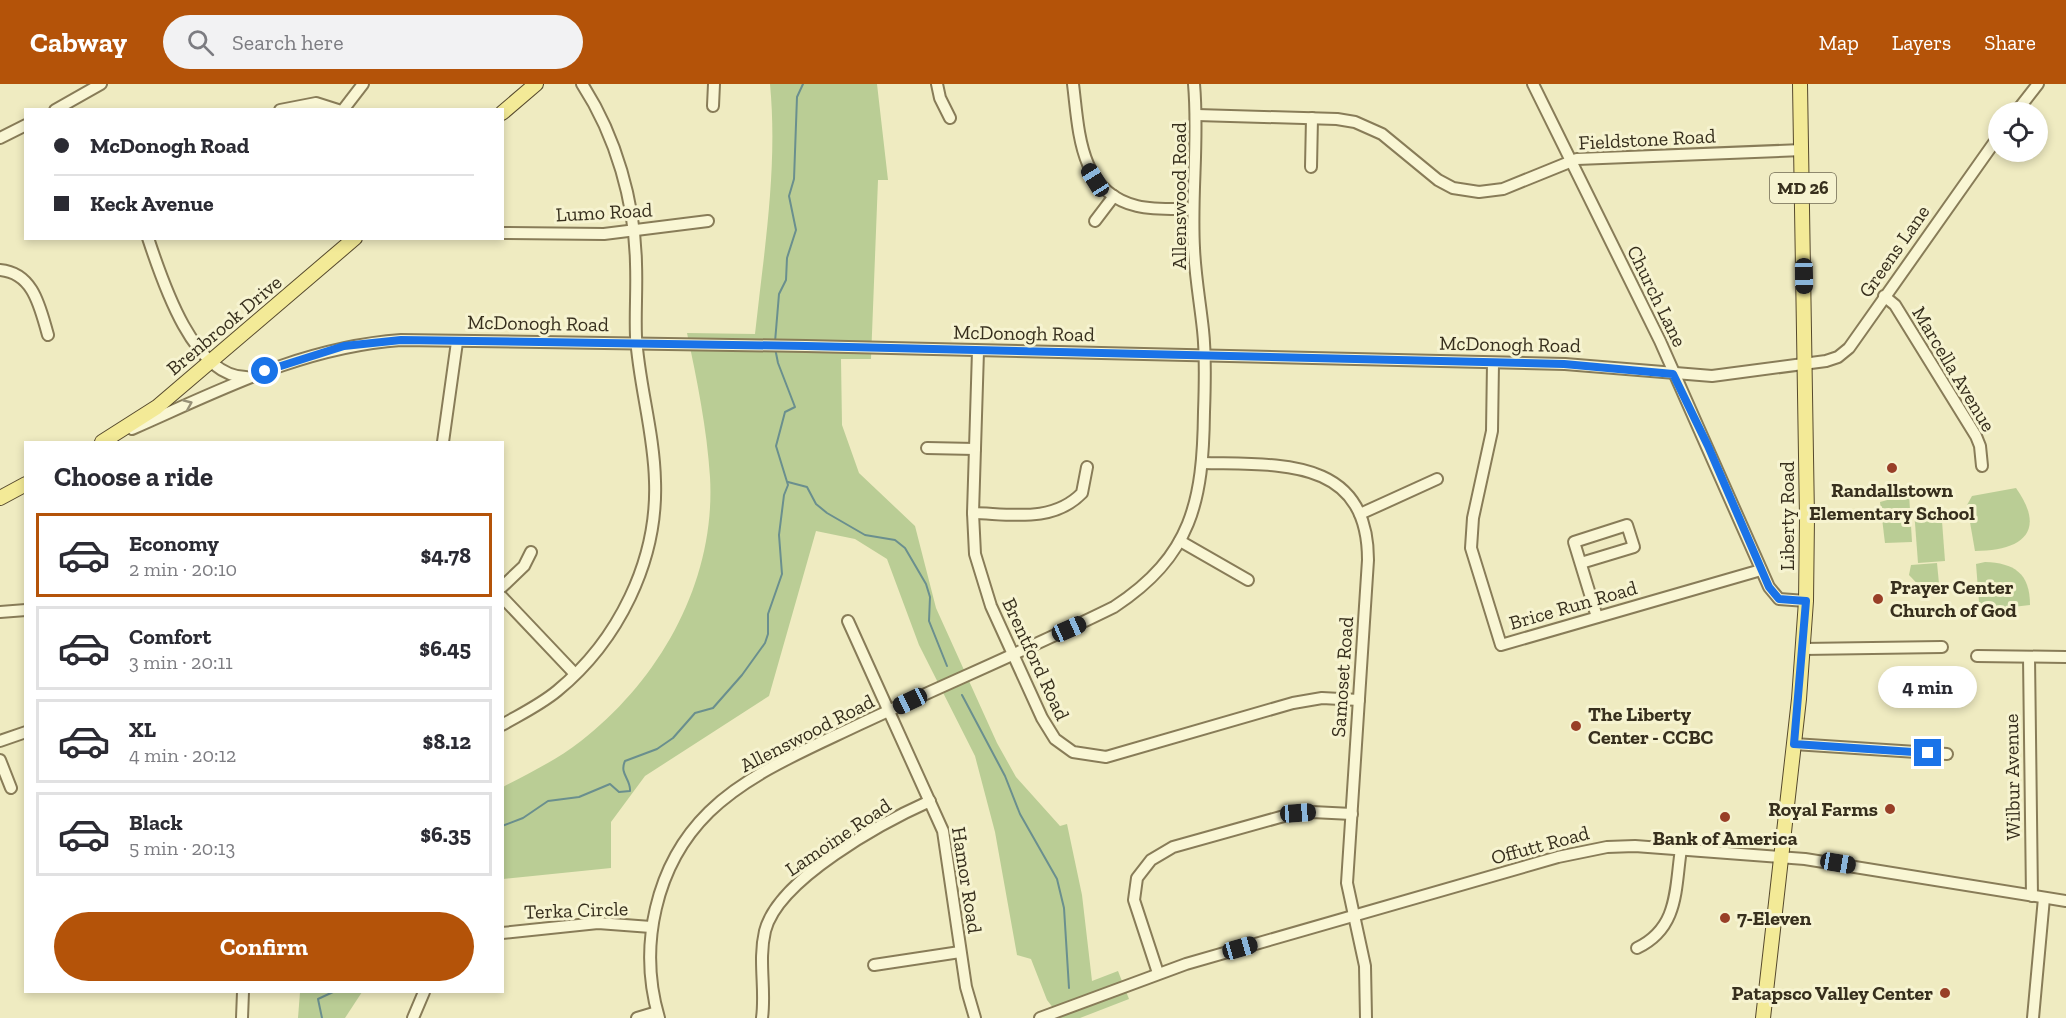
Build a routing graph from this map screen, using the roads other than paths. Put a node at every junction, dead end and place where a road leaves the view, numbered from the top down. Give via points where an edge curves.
1 (101, 84) edge
2 (363, 84) edge
3 (536, 84) edge
4 (582, 84) edge
5 (714, 84) edge
6 (937, 84) edge
7 (1073, 84) edge
8 (1194, 84) edge
9 (1533, 84) edge
10 (1800, 84) edge
11 (2038, 84) edge
12 (2024, 102) edge
13 (713, 106) dead end
14 (59, 108) edge
15 (290, 108) edge
16 (332, 108) edge
17 (345, 108) edge
18 (504, 111) edge
19 (1197, 115) junction
20 (950, 118) dead end
21 (1312, 118) junction
22 (24, 126) edge
23 (0, 138) edge
24 (1802, 150) junction
25 (1988, 151) edge
26 (1569, 161) junction
27 (1311, 167) dead end
28 (1114, 196) junction
29 (1192, 209) junction
30 (708, 220) dead end
31 (1095, 221) dead end
32 (634, 231) junction
33 (504, 233) edge
34 (149, 240) edge
35 (353, 240) edge
36 (0, 270) edge
37 (1884, 297) junction
38 (48, 335) dead end
39 (457, 342) junction
40 (637, 344) junction
41 (978, 351) junction
42 (1205, 356) junction
43 (212, 361) junction
44 (1493, 363) junction
45 (1805, 365) junction
46 (1673, 374) junction
47 (246, 377) junction
48 (109, 439) edge
49 (443, 441) edge
50 (927, 448) dead end
51 (975, 449) junction
52 (1203, 463) junction
53 (1982, 466) dead end
54 (1087, 467) dead end
55 (1437, 479) dead end
56 (24, 485) edge
57 (0, 498) edge
58 (973, 513) junction
59 (1360, 514) junction
60 (1180, 541) junction
61 (531, 552) dead end
62 (1581, 563) junction
63 (1761, 570) junction
64 (1248, 580) dead end
65 (504, 585) edge
66 (504, 599) edge
67 (1806, 601) junction
68 (24, 610) edge
69 (0, 612) edge
70 (1597, 617) junction
71 (848, 621) dead end
72 (1942, 648) dead end
73 (1803, 649) junction
74 (1012, 654) junction
75 (1977, 656) dead end
76 (2028, 657) junction
77 (2066, 657) edge
78 (575, 674) junction
79 (1359, 700) junction
80 (889, 711) junction
81 (504, 724) edge
82 (24, 733) edge
83 (0, 741) edge
84 (1794, 744) junction
85 (1947, 754) dead end
86 (0, 760) edge
87 (11, 788) dead end
88 (930, 801) junction
89 (1352, 814) junction
90 (1681, 849) junction
91 (1780, 857) junction
92 (2032, 896) junction
93 (2044, 898) junction
94 (2066, 901) edge
95 (1353, 916) junction
96 (651, 927) junction
97 (504, 933) edge
98 (1636, 948) dead end
99 (960, 952) junction
100 (874, 965) dead end
101 (1158, 973) junction
102 (243, 993) edge
103 (424, 993) edge
104 (658, 1015) edge
105 (1047, 1017) edge
106 (242, 1018) edge
107 (413, 1018) edge
108 (637, 1018) edge
109 (762, 1018) edge
110 (975, 1018) edge
111 (1366, 1018) edge
112 (1763, 1018) edge
113 (2033, 1018) edge

1 - 14 street
2 - 17 street
3 - 18 main road
4 - 32 street via 608,133
5 - 13 street
6 - 20 street
7 - 28 street via 1083,158 1095,180
8 - 19 street, Allenswood Road
9 - 26 street, Church Lane
10 - 24 main road, Liberty Road / MD 26
11 - 12 street
15 - 16 street via 316,103
19 - 21 street, Fieldstone Road
19 - 29 street, Allenswood Road
21 - 26 street, Fieldstone Road via 1368,127 1396,144 1438,180 1465,191 1503,189
21 - 27 street
22 - 23 street
24 - 26 street, Fieldstone Road
24 - 45 main road, Liberty Road / MD 26
25 - 37 street, Greens Lane
26 - 46 street, Church Lane
28 - 29 street via 1138,206
28 - 31 street
29 - 42 street, Allenswood Road
30 - 32 street, Lumo Road
32 - 33 street, Lumo Road
32 - 40 street
34 - 43 street via 176,314
35 - 43 main road, Brenbrook Drive
36 - 38 street via 19,275 27,282 38,300
37 - 45 street, Greens Lane via 1843,353
37 - 53 street, Marcella Avenue via 1895,305 1976,436
39 - 40 street, McDonogh Road
39 - 47 street, McDonogh Road via 401,340 344,346
39 - 49 street
40 - 41 street, McDonogh Road
40 - 78 street via 655,481 651,532 642,569 617,621
41 - 42 street, McDonogh Road
41 - 51 street, Brentford Road
42 - 44 street, McDonogh Road
42 - 52 street, Allenswood Road
43 - 47 street via 230,376
43 - 48 main road, Brenbrook Drive via 157,407
44 - 46 street, McDonogh Road via 1605,366
44 - 70 street, Brice Run Road via 1492,431 1473,518 1471,548 1501,645
45 - 46 street, McDonogh Road via 1712,376
45 - 67 main road, Liberty Road / MD 26
46 - 63 street, Church Lane
48 -> 47 street, McDonogh Road
50 - 51 street
51 - 58 street, Brentford Road
52 - 59 street, Samoset Road via 1283,465 1311,471 1339,487
52 - 60 street, Allenswood Road via 1195,509
54 - 58 street via 1082,493 1057,511 1037,515
55 - 59 street
56 - 57 main road
58 - 74 street, Brentford Road via 979,572
59 - 79 street, Samoset Road via 1367,536 1368,560
60 - 64 street
60 - 74 street, Allenswood Road via 1162,567 1130,597
61 - 65 street via 524,566
62 - 62 street via 1574,542 1627,525 1634,547
62 - 70 street
63 - 67 street, Church Lane via 1779,599
63 - 70 street, Brice Run Road
66 - 78 street
67 - 73 main road, Liberty Road / MD 26
68 - 69 street
71 - 80 street, Hamor Road
72 - 73 street
73 - 84 main road, Liberty Road / MD 26
74 - 79 street, Brentford Road via 1049,730 1074,752 1095,757 1117,755 1293,703 1322,698
74 - 80 street, Allenswood Road
75 - 76 street
76 - 77 street
76 - 92 street, Wilbur Avenue
78 - 81 street via 556,692
79 - 89 street, Samoset Road
80 - 88 street, Hamor Road
80 - 96 street, Allenswood Road via 754,779 710,812 692,832 666,876
82 - 83 street
84 - 85 street
84 - 91 main road, Liberty Road / MD 26
86 - 87 street
88 - 99 street, Hamor Road via 943,831
88 - 109 street, Lamoine Road via 881,825 804,878 781,900 762,947
89 - 95 street, Samoset Road via 1347,882
89 - 101 street via 1312,812 1284,816 1173,847 1151,860 1137,878 1134,900
90 - 91 street, Offutt Road
90 - 95 street, Offutt Road via 1621,846 1584,851
90 - 98 street via 1669,919 1658,935
91 - 92 street, Offutt Road
91 - 112 main road, Liberty Road / MD 26
92 - 93 street, Offutt Road
93 - 94 street, Offutt Road
93 - 113 street
95 - 101 street, Offutt Road
95 - 111 street, Samoset Road via 1365,966
96 - 97 street, Terka Circle via 598,923
96 - 104 street, Allenswood Road via 651,975
99 - 100 street
99 - 110 street, Hamor Road
101 - 105 street, Offutt Road
102 - 106 street
103 - 107 street
104 - 108 street

